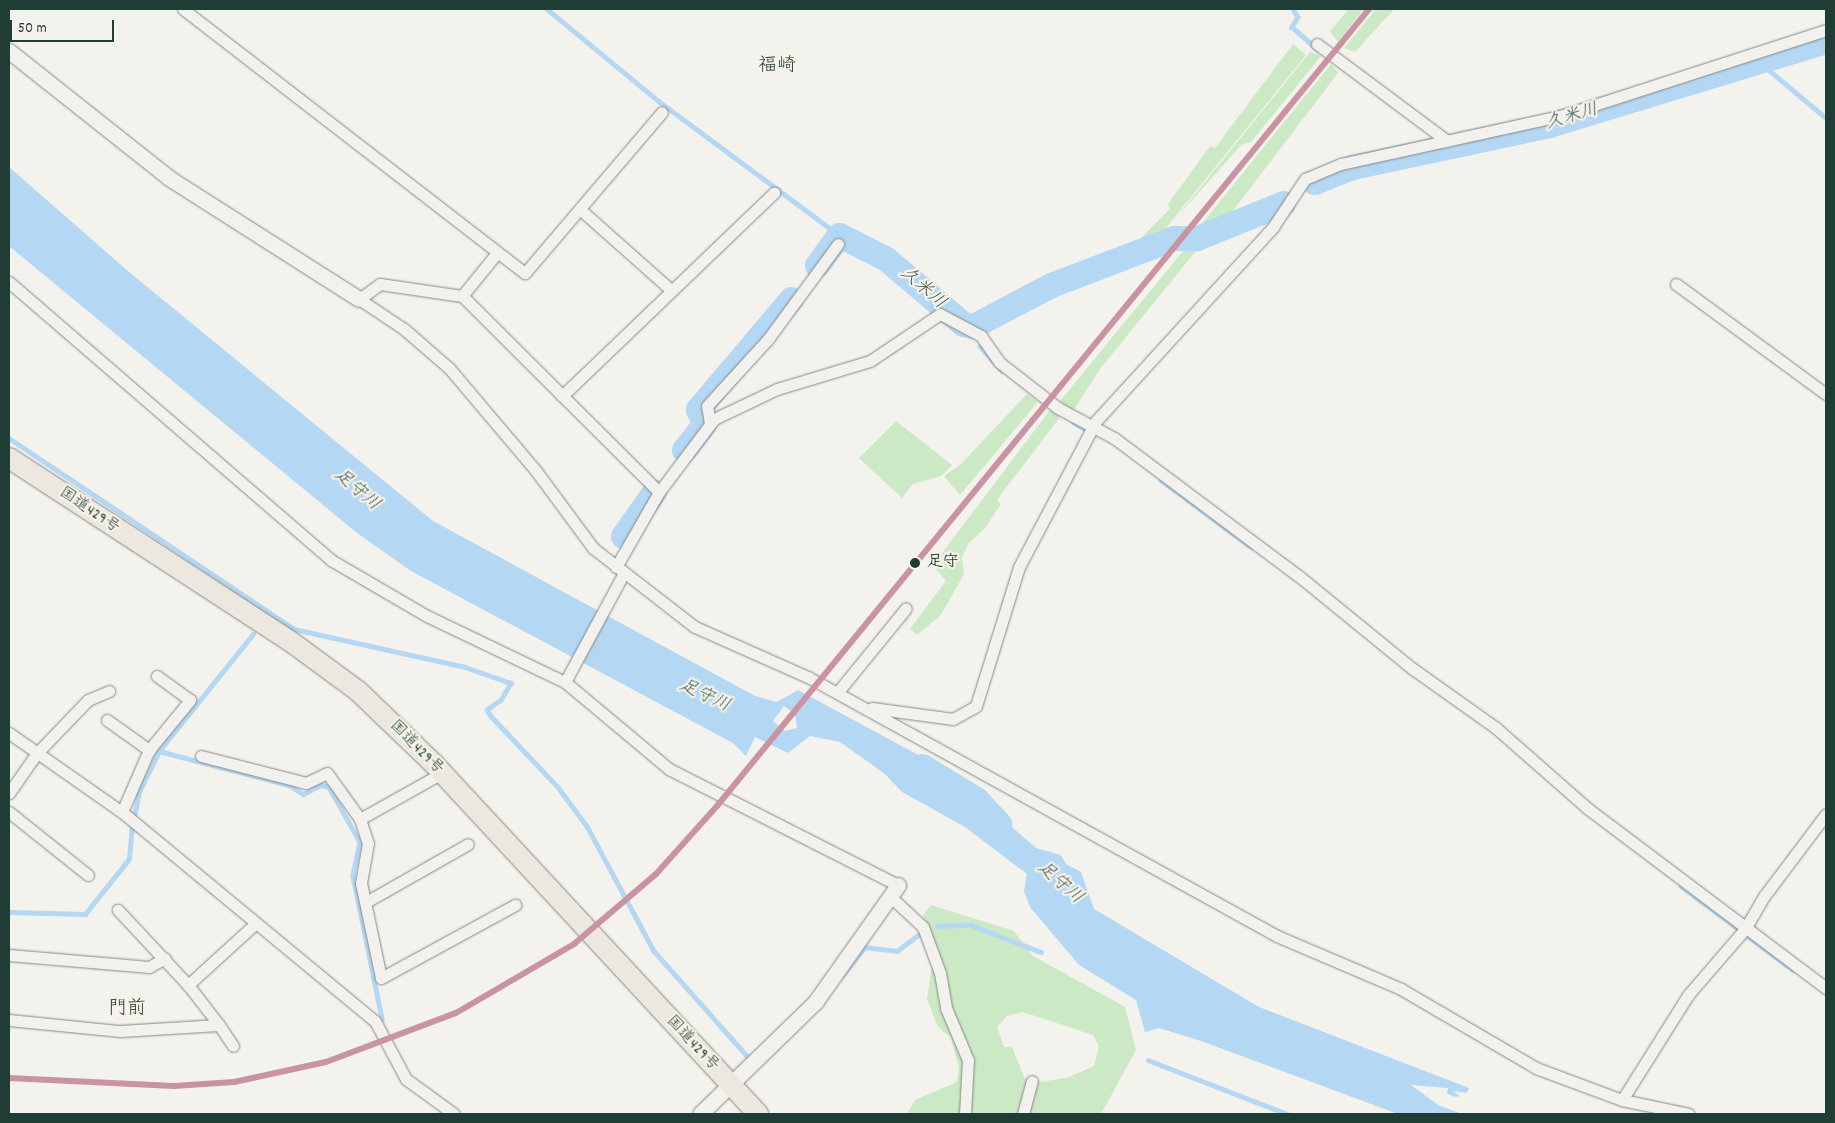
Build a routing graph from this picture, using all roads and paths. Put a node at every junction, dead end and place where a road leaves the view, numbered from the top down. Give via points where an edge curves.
1 (183, 9) edge
2 (1826, 30) edge
3 (1317, 44) dead end
4 (9, 51) edge
5 (662, 112) dead end
6 (1446, 140) junction
7 (774, 193) dead end
8 (582, 211) junction
9 (838, 244) dead end
10 (497, 254) junction
11 (9, 282) edge
12 (1676, 284) dead end
13 (671, 290) junction
14 (462, 296) junction
15 (359, 299) junction
16 (1826, 394) edge
17 (562, 396) junction
18 (710, 424) junction
19 (1094, 427) junction
20 (9, 458) edge
21 (659, 492) junction
22 (620, 570) junction
23 (906, 608) dead end
24 (157, 676) dead end
25 (566, 680) junction
26 (109, 690) dead end
27 (836, 693) junction
28 (865, 708) junction
29 (107, 720) dead end
30 (9, 733) edge
31 (149, 750) junction
32 (37, 753) junction
33 (201, 756) dead end
34 (442, 773) junction
35 (9, 794) edge
36 (9, 812) edge
37 (122, 812) junction
38 (1826, 814) edge
39 (360, 819) junction
40 (468, 844) dead end
41 (88, 875) dead end
42 (895, 892) junction
43 (366, 902) junction
44 (515, 905) dead end
45 (118, 910) dead end
46 (256, 923) junction
47 (1743, 932) junction
48 (9, 955) edge
49 (165, 958) junction
50 (188, 985) junction
51 (1826, 988) edge
52 (9, 1020) edge
53 (219, 1026) junction
54 (233, 1046) dead end
55 (1032, 1081) dead end
56 (731, 1086) junction
57 (1622, 1100) junction
58 (1635, 1110) edge
59 (454, 1114) edge
60 (700, 1114) edge
61 (758, 1114) edge
62 (965, 1114) edge
63 (1023, 1114) edge
64 (1689, 1114) edge

1 - 10 street via 260,72 465,223
2 - 6 street via 1563,115
3 - 6 street
4 - 15 street via 169,178
5 - 8 street
6 - 19 street via 1341,164 1305,180 1273,227
7 - 13 street via 684,284
8 - 10 street via 525,273
8 - 13 street
9 - 18 street via 768,339 707,406
10 - 14 street
11 - 25 street via 331,560 412,608
12 - 16 street
13 - 17 street
14 - 15 street via 380,284
14 - 17 street
15 - 22 street via 404,329 449,368 536,471 582,537
17 - 21 street
18 - 19 street via 777,389 870,361 940,314 981,336 999,362 1067,414
18 - 21 street
19 - 28 street via 1019,567 976,706 953,719
19 - 47 street via 1114,438 1300,577
20 - 34 highway, 国道429号 via 290,641 358,692
21 - 22 street
22 - 25 street via 617,586
22 - 27 street via 695,627
23 - 27 street
24 - 31 street via 190,700
25 - 42 street via 669,769
26 - 32 street via 88,700
27 - 28 street
28 - 57 street via 1277,936 1400,989 1552,1076
29 - 31 street
30 - 32 street
31 - 37 street
32 - 35 street
32 - 37 street
33 - 39 street via 306,783 327,774
34 - 39 street
34 - 56 highway, 国道429号
36 - 41 street
37 - 46 street
38 - 47 street via 1764,895
39 - 43 street via 368,843 362,883
40 - 43 street
42 - 56 street via 816,1001
42 - 62 street via 923,927 940,973 946,1008 968,1060
43 - 44 street via 381,978
45 - 49 street
46 - 50 street
46 - 59 street via 375,1020 406,1079
47 - 51 street
47 - 57 street via 1688,995
48 - 49 street via 149,967
49 - 50 street
50 - 53 street
52 - 53 street via 120,1031
53 - 54 street
55 - 63 street
56 - 60 street
56 - 61 highway, 国道429号
57 - 58 street
58 - 64 street

